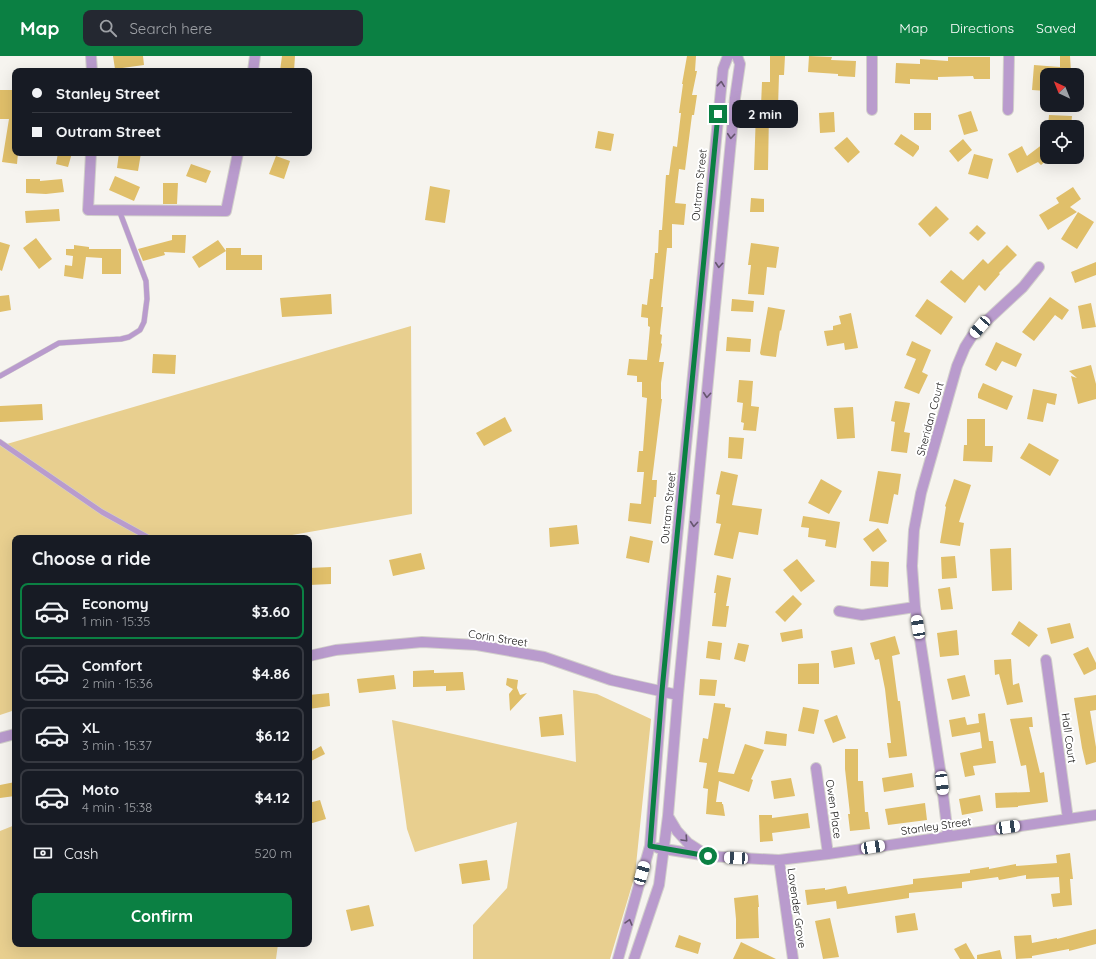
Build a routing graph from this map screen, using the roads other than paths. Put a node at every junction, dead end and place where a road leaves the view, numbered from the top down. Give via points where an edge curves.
1 (91, 56) edge
2 (255, 56) edge
3 (728, 56) edge
4 (737, 56) edge
5 (872, 56) edge
6 (1009, 56) edge
7 (92, 68) edge
8 (253, 68) edge
9 (872, 110) dead end
10 (1008, 110) dead end
11 (92, 156) edge
12 (237, 156) edge
13 (119, 210) junction
14 (1039, 267) dead end
15 (0, 376) edge
16 (0, 442) edge
17 (144, 535) edge
18 (916, 607) junction
19 (839, 611) dead end
20 (312, 655) edge
21 (1046, 660) dead end
22 (662, 691) junction
23 (678, 695) junction
24 (12, 735) edge
25 (0, 738) edge
26 (816, 768) dead end
27 (1096, 815) edge
28 (668, 816) junction
29 (1068, 819) junction
30 (948, 836) junction
31 (650, 846) junction
32 (664, 849) junction
33 (828, 854) junction
34 (708, 856) junction
35 (779, 860) junction
36 (618, 959) edge
37 (634, 959) edge
38 (792, 959) edge

1 - 7 street
2 - 8 street
22 -> 3 street, Outram Street via 723,69
4 -> 23 street via 740,64 733,114
5 - 9 street
6 - 10 street
11 - 13 street via 88,210
12 - 13 street via 226,211
13 - 15 lane via 146,281 147,299 144,322 140,330 121,339 59,343
14 - 18 street, Sheridan Court via 1023,288 972,336 957,366 914,530 912,566
16 - 17 lane via 102,512
18 - 19 street via 862,615
18 - 30 street, Sheridan Court
20 - 22 street, Corin Street via 336,650 422,642 477,645 544,657 611,680
21 - 29 street, Hall Court
22 - 23 street, Corin Street
22 - 31 street, Outram Street
23 - 28 street
24 - 25 street
26 - 33 street, Owen Place
27 - 29 street, Stanley Street
28 - 32 street
28 -> 34 street, Stanley Street via 688,843
29 - 30 street, Stanley Street
30 - 33 street, Stanley Street
31 - 32 street, Stanley Street
36 -> 31 street, Outram Street
32 - 34 street, Stanley Street
32 - 37 street via 658,885
33 - 35 street, Stanley Street
34 - 35 street, Stanley Street
35 - 38 street, Lavender Grove

